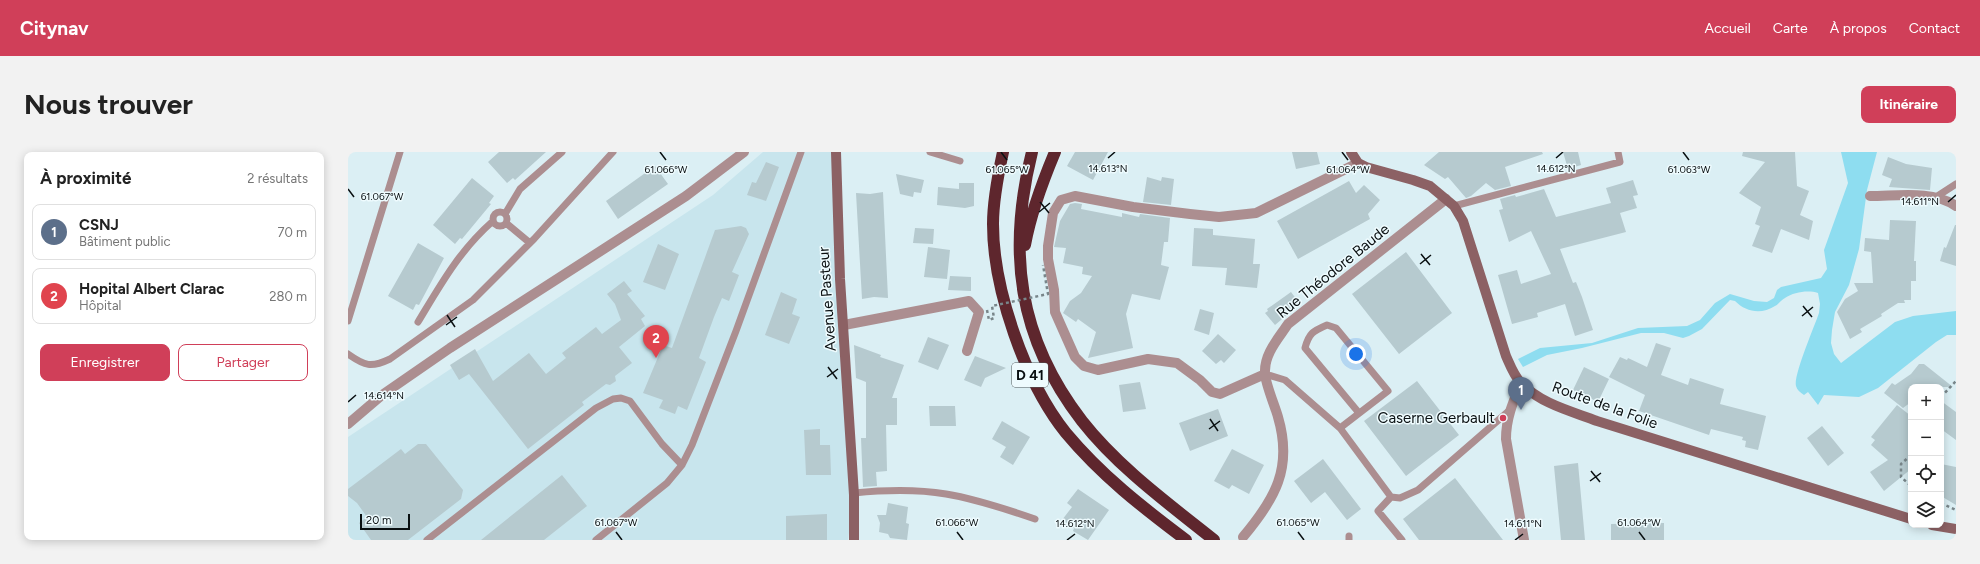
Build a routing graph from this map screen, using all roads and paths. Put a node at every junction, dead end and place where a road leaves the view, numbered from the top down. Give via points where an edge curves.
1 (400, 152) edge
2 (562, 152) edge
3 (613, 152) edge
4 (744, 152) edge
5 (801, 152) edge
6 (836, 152) edge
7 (930, 152) edge
8 (1003, 152) edge
9 (1032, 152) edge
10 (1055, 152) edge
11 (1351, 152) edge
12 (1618, 152) edge
13 (960, 161) dead end
14 (1358, 163) junction
15 (1956, 184) edge
16 (1870, 196) dead end
17 (1936, 197) junction
18 (1450, 203) junction
19 (1956, 206) edge
20 (505, 214) junction
21 (493, 222) junction
22 (506, 223) junction
23 (530, 243) junction
24 (1043, 265) dead end
25 (1021, 286) junction
26 (987, 310) dead end
27 (348, 320) edge
28 (418, 322) dead end
29 (844, 325) junction
30 (967, 350) dead end
31 (348, 354) edge
32 (1265, 374) junction
33 (1956, 381) edge
34 (1521, 383) junction
35 (1944, 394) edge
36 (1510, 410) junction
37 (1359, 413) junction
38 (348, 424) edge
39 (1340, 428) junction
40 (1908, 458) edge
41 (682, 465) junction
42 (1908, 483) edge
43 (854, 493) junction
44 (1391, 498) junction
45 (1944, 504) edge
46 (1956, 510) edge
47 (1908, 517) edge
48 (1035, 519) dead end
49 (1944, 527) edge
50 (1956, 529) edge
51 (1243, 537) dead end
52 (1212, 538) edge
53 (427, 540) edge
54 (596, 540) edge
55 (854, 540) edge
56 (1186, 540) edge
57 (1402, 540) edge
58 (1524, 540) edge

1 - 27 lane
2 - 20 lane via 520,189
3 - 23 lane
4 - 38 street via 686,196 450,348 382,395
5 - 41 lane via 736,331
6 - 29 street, Avenue Pasteur
7 - 13 lane
8 - 56 highway, D 41 via 994,206 995,251 1010,321 1032,379 1066,432 1097,466 1127,496
9 - 25 highway, D 41 via 1021,205
10 - 25 highway via 1030,220
11 - 14 street
12 - 18 lane via 1620,162
14 - 18 street, Route de la Folie via 1430,186
14 - 32 street via 1256,213 1219,217 1075,196 1061,200 1053,213 1048,259 1055,312 1075,357 1084,366 1098,370 1148,359 1177,363 1212,392 1220,394
15 - 17 lane
16 - 17 street
17 - 19 street
18 - 32 street, Rue Théodore Baude via 1288,324 1267,358
18 - 34 street, Route de la Folie via 1463,221 1506,356
20 - 21 lane via 496,213
20 - 22 lane
21 - 22 lane via 500,226
21 - 28 lane via 458,258
22 - 23 lane
23 - 31 lane via 472,300 390,359 378,365 362,364
24 - 26 path, bridge via 1048,294 992,306 994,318 989,320
25 - 52 highway, D 41 via 1028,317 1044,360 1082,421 1129,470
29 - 30 street via 969,300 979,312
29 - 43 street, Avenue Pasteur
32 - 39 lane via 1285,380
32 - 51 street, Rue Théodore Baude via 1283,435 1282,469 1269,504
33 - 35 path
34 - 36 street
34 - 47 street, Route de la Folie via 1551,404 1597,421
36 - 44 lane via 1418,490 1400,498
36 - 58 street via 1506,439
37 - 37 lane via 1388,391 1336,328 1327,325 1314,330 1305,348
37 - 39 lane
39 - 44 lane
40 - 42 path via 1901,464 1901,477
41 - 53 lane via 662,444 630,400 613,399 596,408
41 - 54 lane via 667,483
43 - 48 lane via 886,490 945,493
43 - 55 street, Avenue Pasteur
44 - 57 lane via 1378,510
45 - 46 path
49 - 50 street

